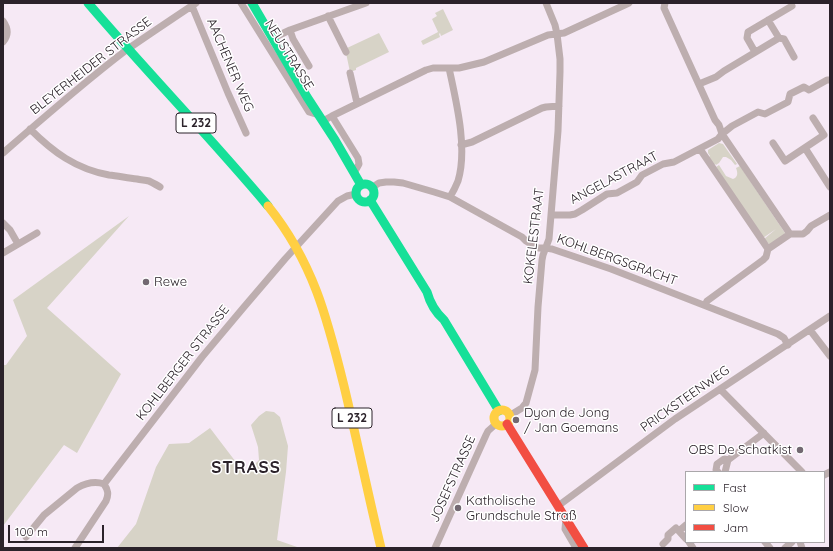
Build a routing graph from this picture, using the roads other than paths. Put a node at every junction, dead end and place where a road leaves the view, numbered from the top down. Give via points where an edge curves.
1 (88, 3) edge
2 (241, 3) edge
3 (252, 3) edge
4 (366, 3) edge
5 (546, 3) edge
6 (630, 3) edge
7 (665, 3) edge
8 (194, 4) edge
9 (348, 6) edge
10 (792, 6) dead end
11 (328, 16) junction
12 (768, 20) junction
13 (3, 21) edge
14 (290, 30) junction
15 (557, 34) junction
16 (273, 38) junction
17 (779, 38) junction
18 (3, 42) edge
19 (129, 49) junction
20 (346, 52) dead end
21 (755, 52) junction
22 (794, 57) dead end
23 (309, 66) dead end
24 (449, 68) junction
25 (350, 74) dead end
26 (829, 78) edge
27 (699, 84) junction
28 (357, 103) junction
29 (559, 106) junction
30 (332, 116) junction
31 (321, 118) junction
32 (813, 118) dead end
33 (30, 129) junction
34 (246, 133) dead end
35 (722, 134) junction
36 (773, 143) dead end
37 (461, 145) junction
38 (805, 148) junction
39 (700, 149) junction
40 (3, 153) edge
41 (354, 173) junction
42 (361, 185) junction
43 (160, 187) dead end
44 (830, 187) edge
45 (371, 188) junction
46 (356, 194) junction
47 (450, 197) junction
48 (370, 200) junction
49 (552, 215) junction
50 (830, 215) edge
51 (3, 223) edge
52 (37, 233) dead end
53 (790, 234) junction
54 (18, 244) junction
55 (296, 246) junction
56 (546, 248) junction
57 (768, 249) junction
58 (3, 253) edge
59 (705, 305) junction
60 (830, 316) edge
61 (810, 330) junction
62 (788, 345) junction
63 (830, 356) edge
64 (720, 389) junction
65 (499, 411) junction
66 (508, 420) junction
67 (497, 423) junction
68 (764, 433) junction
69 (728, 460) junction
70 (717, 471) edge
71 (725, 471) edge
72 (801, 471) edge
73 (104, 484) junction
74 (558, 506) junction
75 (566, 518) junction
76 (685, 525) edge
77 (675, 527) junction
78 (26, 537) dead end
79 (685, 538) edge
80 (663, 544) dead end
81 (75, 548) edge
82 (381, 548) edge
83 (435, 548) edge
84 (576, 548) edge
85 (584, 548) edge

1 - 19 street, L 232
2 - 31 street, NEUSTRASSE via 309,112
3 - 16 street
4 - 9 street
5 - 15 street, KOKELESTRAAT
6 - 15 street
7 - 27 street via 664,8
8 - 19 street, BLEYERHEIDER STRASSE
8 - 34 street, AACHENER WEG
9 - 11 street
10 - 12 street
11 - 14 street
11 - 20 street
12 - 17 street
12 - 21 street via 748,32 747,38
13 - 18 street via 8,31
14 - 16 street
14 - 23 street
15 - 24 street via 548,35 484,62
15 - 29 street, KOKELESTRAAT via 560,59
16 - 31 street
17 - 21 street
17 - 22 street via 784,40
19 - 33 street, BLEYERHEIDER STRASSE
19 - 55 street, L 232 via 263,201
21 - 27 street via 716,77
24 - 28 street via 426,70
24 - 37 street via 460,125
25 - 28 street
26 - 35 street, ANGELASTRAAT via 809,90 804,87 790,94 788,102 766,114 758,112
27 - 35 street
28 - 30 street
29 - 37 street via 542,108 476,141
29 - 49 street, KOKELESTRAAT
30 - 31 street
30 - 41 street via 358,158 359,164
31 - 41 street
32 - 38 street via 824,136
33 - 40 street, BLEYERHEIDER STRASSE
33 - 43 street via 57,153 81,167 108,175 149,181
35 - 39 street, ANGELASTRAAT
35 - 53 street
36 - 38 street via 785,161
37 - 47 street via 458,180
38 - 44 street
39 - 49 street, ANGELASTRAAT via 674,162 663,164 642,175 637,182 617,193 607,194 575,214
39 - 57 street
41 - 42 street
42 - 45 street via 366,184
42 - 46 street
45 - 47 street, KOHLBERGSGRACHT via 379,183 394,182
45 - 48 street via 373,194
46 - 48 street via 360,201
46 - 55 street, KOHLBERGER STRASSE via 338,201
47 - 56 street, KOHLBERGSGRACHT via 538,248
48 - 65 street
49 - 56 street, KOKELESTRAAT
50 - 53 street via 802,234
51 - 54 street
52 - 54 street
53 - 57 street
54 - 58 street
55 - 73 street, KOHLBERGER STRASSE via 202,357
55 - 82 street, L 232 via 317,289 328,322
56 - 59 street, KOHLBERGSGRACHT via 612,269
56 - 66 street, KOKELESTRAAT via 538,300 535,370 525,406
57 - 59 street via 763,260
59 - 62 street, KOHLBERGSGRACHT via 778,334
60 - 61 street, PRICKSTEENWEG
61 - 62 street, PRICKSTEENWEG
61 - 63 street
62 - 64 street, PRICKSTEENWEG
64 - 68 street
64 - 74 street, PRICKSTEENWEG via 675,419
65 - 66 street via 506,411
65 - 67 street via 495,416
66 - 67 street via 502,426
66 - 74 street
67 - 83 street, JOSEFSTRASSE via 486,435
68 - 69 street
68 - 72 street
69 - 70 street via 724,459 717,464
69 - 71 street
73 - 78 street via 97,482 77,488 44,515
73 - 81 street via 108,490 106,501
74 - 75 street
75 - 84 street via 565,529
75 - 85 street
76 - 77 street
77 - 79 street
77 - 80 street

